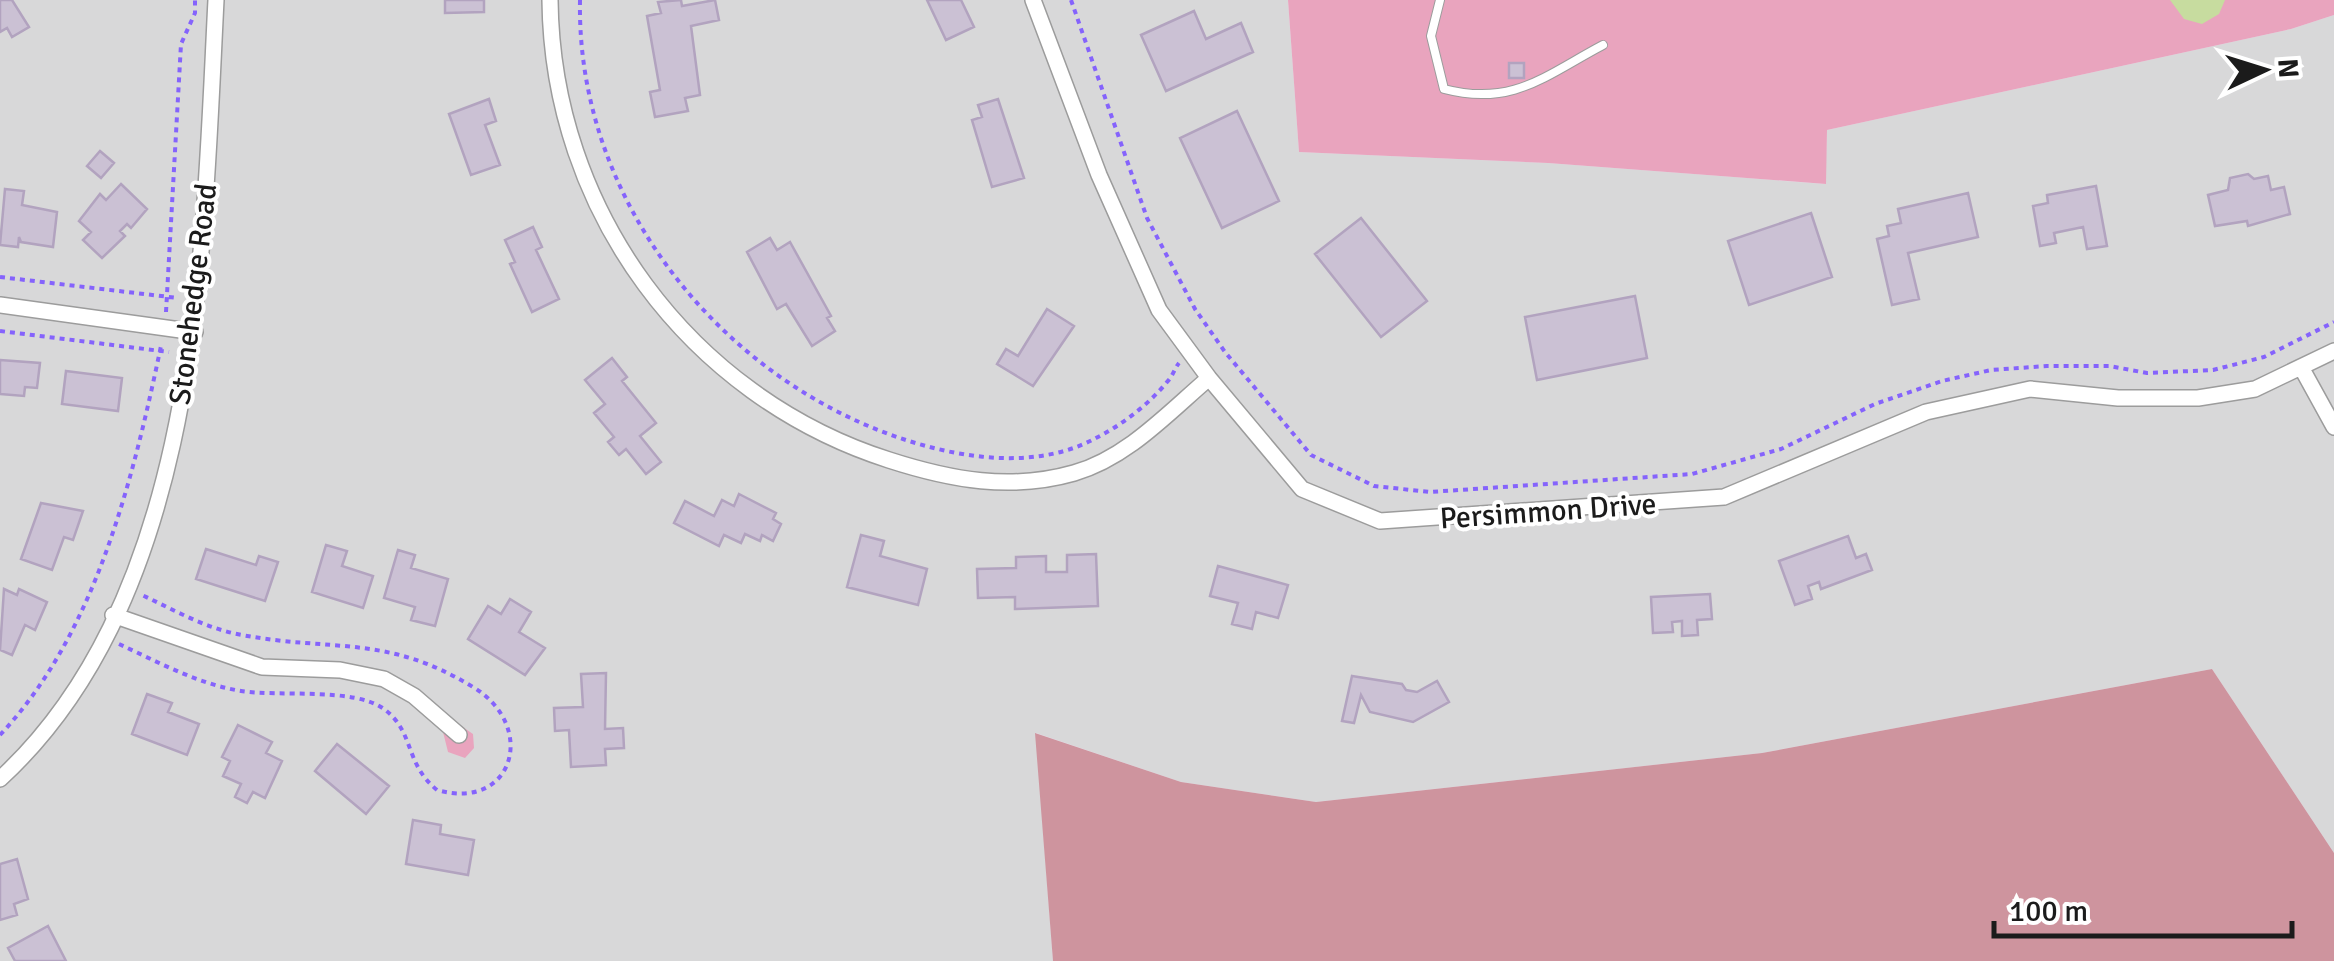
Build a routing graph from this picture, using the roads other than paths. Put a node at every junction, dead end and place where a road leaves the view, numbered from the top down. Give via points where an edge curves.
1 (216, 0) edge
2 (550, 0) edge
3 (1033, 0) edge
4 (1440, 0) edge
5 (1603, 45) dead end
6 (0, 305) edge
7 (194, 332) junction
8 (2334, 351) edge
9 (2300, 367) junction
10 (1209, 378) junction
11 (2334, 428) edge
12 (113, 615) junction
13 (459, 736) dead end
14 (0, 779) edge

1 - 7 street, Stonehedge Road
2 - 10 street via 556,86 576,160 602,220 692,344 808,426 911,467 1021,484 1078,472 1134,444
3 - 10 street, Persimmon Drive via 1099,176 1159,310
4 - 5 lane via 1430,36 1444,88 1457,92 1523,90
6 - 7 street
7 - 12 street, Stonehedge Road via 161,488
8 - 9 street, Persimmon Drive
9 - 10 street, Persimmon Drive via 2255,389 2198,398 2030,389 1990,397 1910,416 1724,498 1380,521 1302,489
9 - 11 street
12 - 13 street via 262,667 384,678
12 - 14 street, Stonehedge Road via 77,690 34,748

